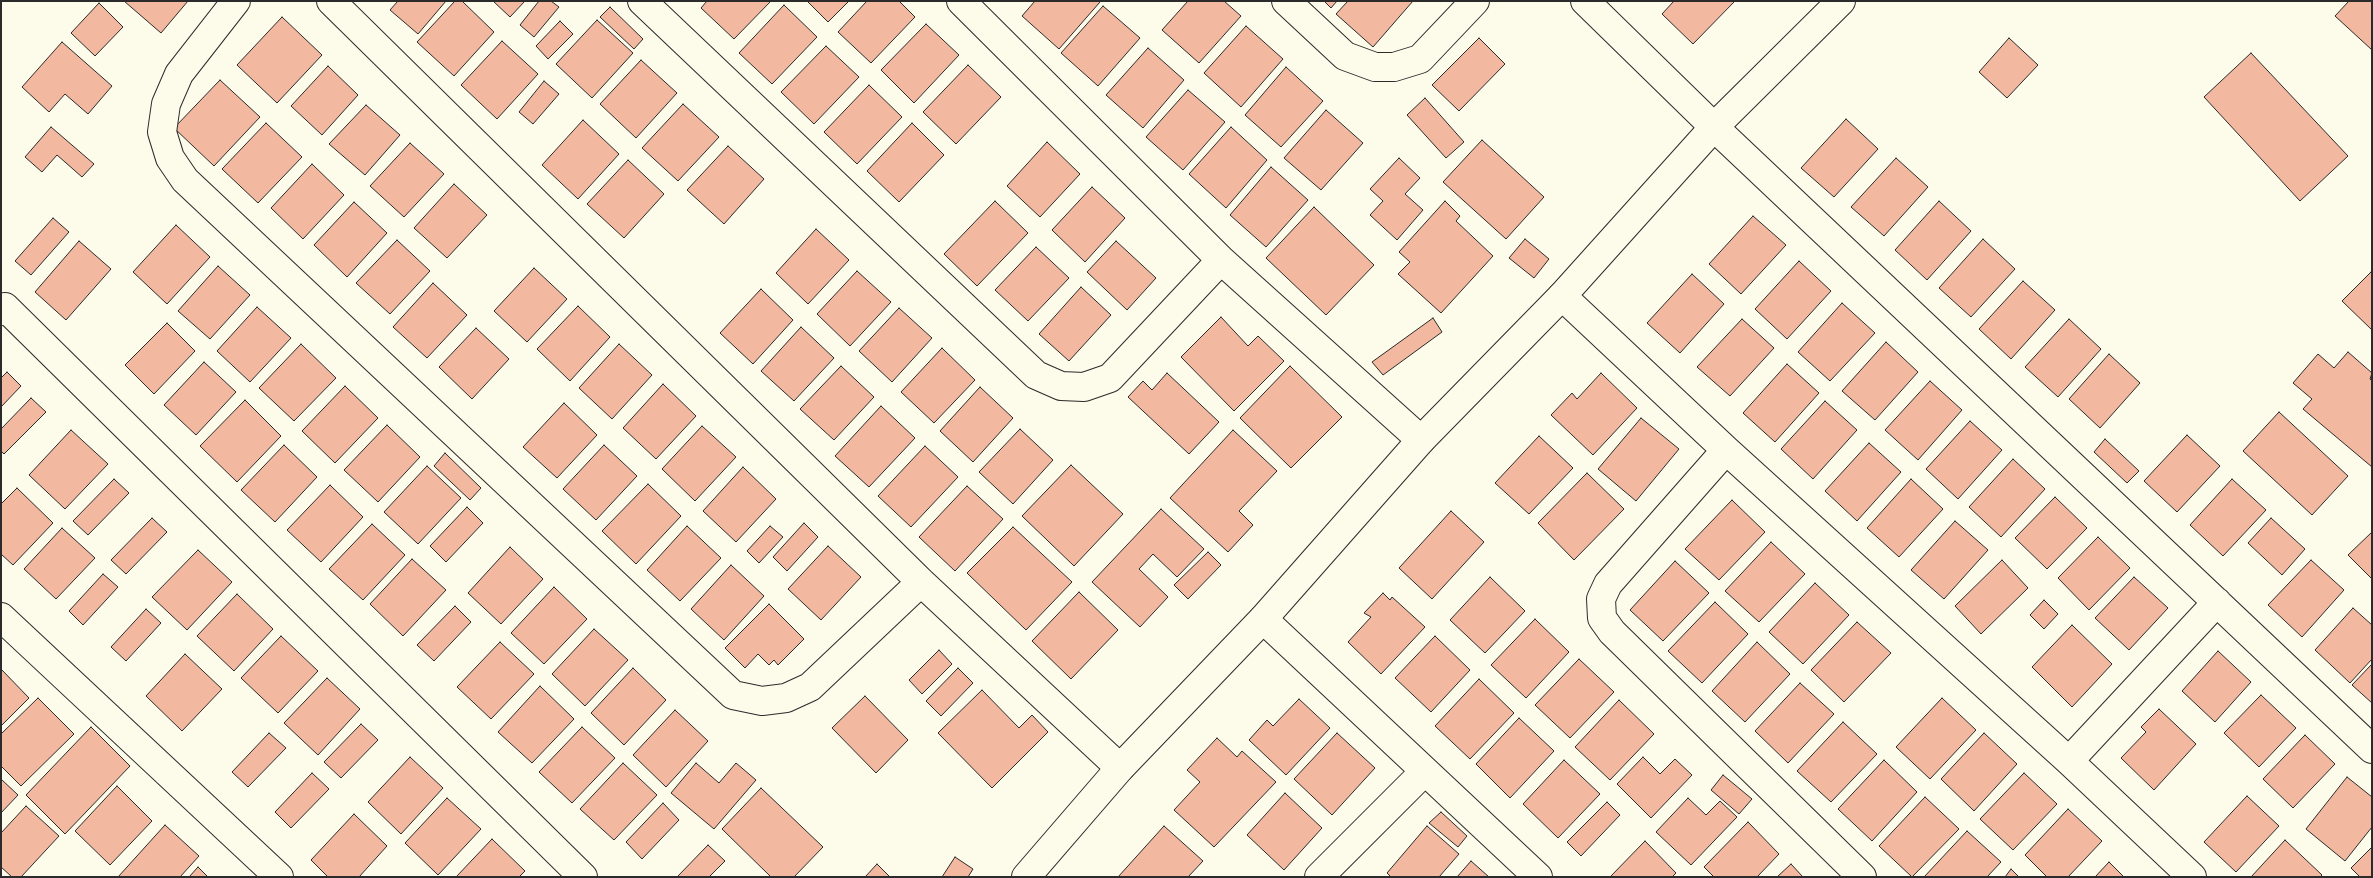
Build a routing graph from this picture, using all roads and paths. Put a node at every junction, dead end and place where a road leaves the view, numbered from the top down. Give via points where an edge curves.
1 (236, 1) edge
2 (331, 1) edge
3 (642, 1) edge
4 (1286, 1) edge
5 (1475, 1) edge
6 (1585, 1) edge
7 (1841, 1) edge
8 (972, 5) edge
9 (1714, 127) junction
10 (1221, 260) junction
11 (1562, 296) junction
12 (1, 311) edge
13 (1421, 440) junction
14 (1726, 450) junction
15 (921, 582) junction
16 (2217, 602) junction
17 (2, 618) edge
18 (1263, 619) junction
19 (2372, 749) edge
20 (2069, 761) junction
21 (1120, 768) junction
22 (1425, 771) junction
23 (279, 877) edge
24 (583, 877) edge
25 (1026, 877) edge
26 (1319, 877) edge
27 (1538, 877) edge
28 (1862, 877) edge
29 (2192, 877) edge

1 - 15 street via 179,74 166,104 162,132 170,158 185,180 733,695 762,701 786,698 810,687
2 - 15 street
3 - 10 street via 1036,376 1061,386 1084,387 1110,378
4 - 5 street via 1345,56 1375,67 1394,67 1420,60
6 - 9 street
7 - 9 street
8 - 10 street
9 - 11 street
9 - 16 street
10 - 13 street
11 - 13 street
11 - 14 street
12 - 24 street via 5,307
13 - 18 street
14 - 20 street
14 - 28 street via 1608,584 1601,599 1602,618 1612,632
15 - 21 street
16 - 19 street
16 - 20 street
17 - 23 street
18 - 21 street
18 - 22 street
20 - 29 street
21 - 25 street
22 - 26 street
22 - 27 street

